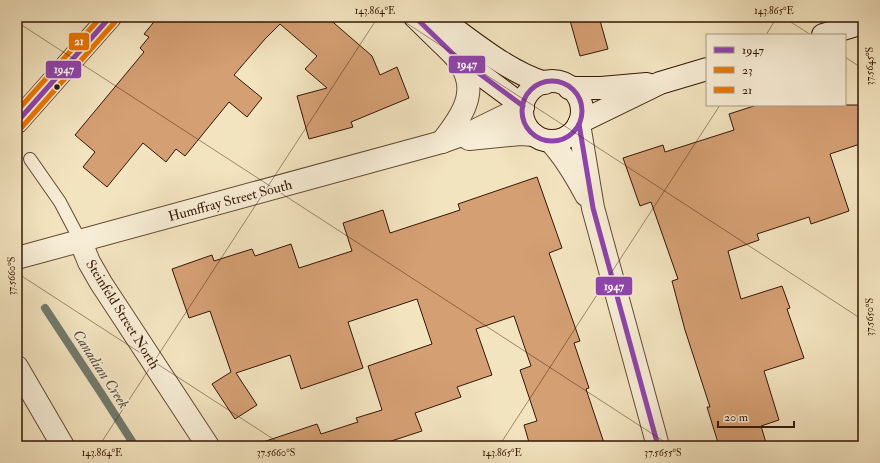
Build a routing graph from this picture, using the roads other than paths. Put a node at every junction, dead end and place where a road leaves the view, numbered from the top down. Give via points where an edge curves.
1 (110, 17) edge
2 (415, 17) edge
3 (438, 17) edge
4 (863, 23) edge
5 (826, 34) edge
6 (453, 54) junction
7 (706, 69) edge
8 (545, 83) junction
9 (660, 83) junction
10 (569, 88) junction
11 (523, 107) junction
12 (17, 122) edge
13 (580, 123) junction
14 (542, 138) junction
15 (442, 142) junction
16 (30, 160) dead end
17 (593, 208) junction
18 (80, 240) junction
19 (17, 258) edge
20 (17, 367) edge
21 (63, 446) edge
22 (208, 446) edge
23 (658, 446) edge

1 - 12 street
2 - 6 street
3 - 8 street via 505,64
4 - 5 street
6 - 11 street
6 - 15 street via 459,60 468,82 468,96 462,113
7 - 9 street
8 - 10 street via 556,82
8 - 11 street via 539,84 530,92
9 - 10 street
9 - 13 street
10 - 13 street via 581,106
11 - 14 street via 524,121 530,132
11 - 15 street, Humffray Street South via 476,130
13 - 14 street via 560,140
13 - 17 street
14 - 15 street, Humffray Street South via 517,135
14 - 17 street via 561,153
15 - 18 street, Humffray Street South
16 - 18 lane, Steinfeld Street North via 60,202
17 - 23 street
18 - 19 street, Humffray Street South
18 - 22 street, Steinfeld Street North via 101,283
20 - 21 street

